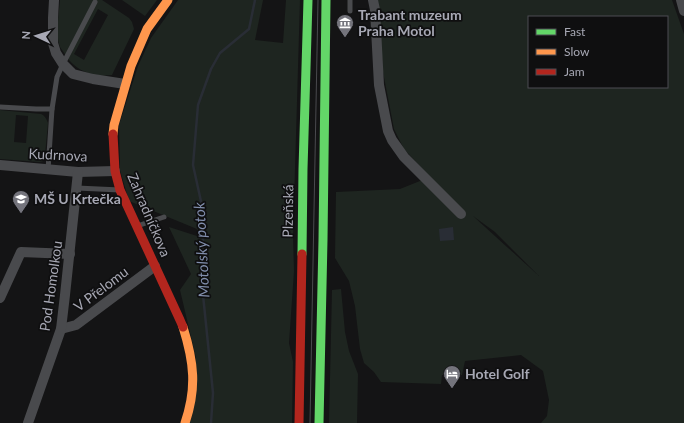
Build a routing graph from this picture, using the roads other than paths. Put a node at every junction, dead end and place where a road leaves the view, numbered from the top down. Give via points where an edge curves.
1 (54, 0) edge
2 (168, 0) edge
3 (308, 0) edge
4 (326, 0) edge
5 (350, 0) edge
6 (373, 0) edge
7 (681, 0) edge
8 (95, 2) dead end
9 (684, 11) edge
10 (350, 12) dead end
11 (63, 64) junction
12 (125, 84) junction
13 (0, 107) edge
14 (52, 109) junction
15 (0, 165) edge
16 (48, 170) junction
17 (115, 171) junction
18 (78, 172) junction
19 (77, 188) junction
20 (120, 190) junction
21 (461, 214) dead end
22 (164, 217) dead end
23 (136, 226) junction
24 (70, 254) junction
25 (155, 266) junction
26 (0, 298) edge
27 (61, 329) junction
28 (28, 423) edge
29 (185, 423) edge
30 (299, 423) edge
31 (319, 423) edge

1 - 11 street via 53,44
2 - 12 main road, Zahradníčkova via 147,29 130,66
3 - 30 main road, Plzeňská via 302,177
4 - 31 main road
5 - 10 lane
6 - 21 street via 379,85 388,131 404,158
7 - 9 street
8 - 11 lane
11 - 12 street via 72,74 93,80
11 - 14 lane via 57,77
12 - 17 main road, Zahradníčkova via 113,131
13 - 14 lane
14 - 16 lane
15 - 16 street, Kudrnova
16 - 18 street, Kudrnova
17 - 18 street, Kudrnova
17 - 20 main road, Zahradníčkova
18 - 19 street, Pod Homolkou
19 - 20 lane
19 - 24 street, Pod Homolkou
20 - 23 main road, Zahradníčkova
22 - 23 lane
23 - 25 main road, Zahradníčkova
24 - 26 street via 21,252
24 - 27 street, Pod Homolkou
25 - 27 street, V Přelomu via 76,325
25 - 29 main road, Zahradníčkova via 180,320 190,354 192,399
27 - 28 street, Pod Homolkou

